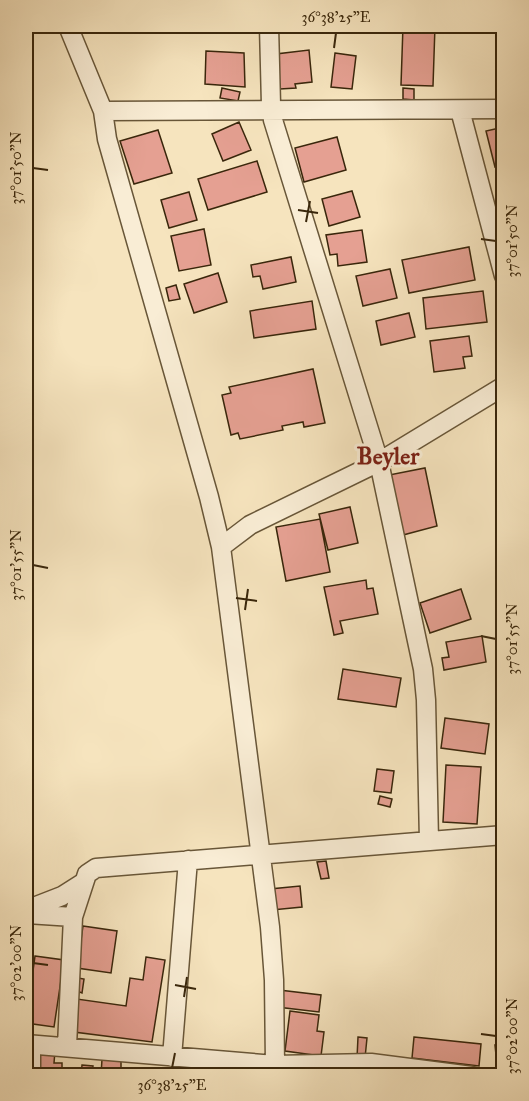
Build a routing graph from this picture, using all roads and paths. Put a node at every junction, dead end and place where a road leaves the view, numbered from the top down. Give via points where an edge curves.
1 (68, 26) edge
2 (269, 26) edge
3 (460, 110) junction
4 (504, 110) edge
5 (102, 111) junction
6 (272, 111) junction
7 (504, 276) edge
8 (504, 386) edge
9 (379, 462) junction
10 (220, 548) junction
11 (504, 835) edge
12 (429, 842) junction
13 (260, 854) junction
14 (188, 860) junction
15 (84, 882) junction
16 (26, 912) edge
17 (73, 917) junction
18 (28, 1044) edge
19 (67, 1046) junction
20 (172, 1057) junction
21 (275, 1065) junction
22 (371, 1070) edge
23 (31, 1076) edge
24 (472, 1076) edge

1 - 5 street
2 - 6 street
3 - 4 street
3 - 6 street
3 - 7 street
5 - 6 street
5 - 10 street
6 - 9 street
8 - 9 street
9 - 10 street via 250,525
9 - 12 street via 423,669
10 - 13 street
11 - 12 street
12 - 13 street
13 - 14 street
13 - 21 street via 272,959
14 - 15 street via 96,868
14 - 20 street
15 - 16 street
15 - 17 street
16 - 17 street
17 - 19 street
18 - 19 street
18 - 23 street
19 - 20 street
20 - 21 street
21 - 22 street
22 - 24 street

